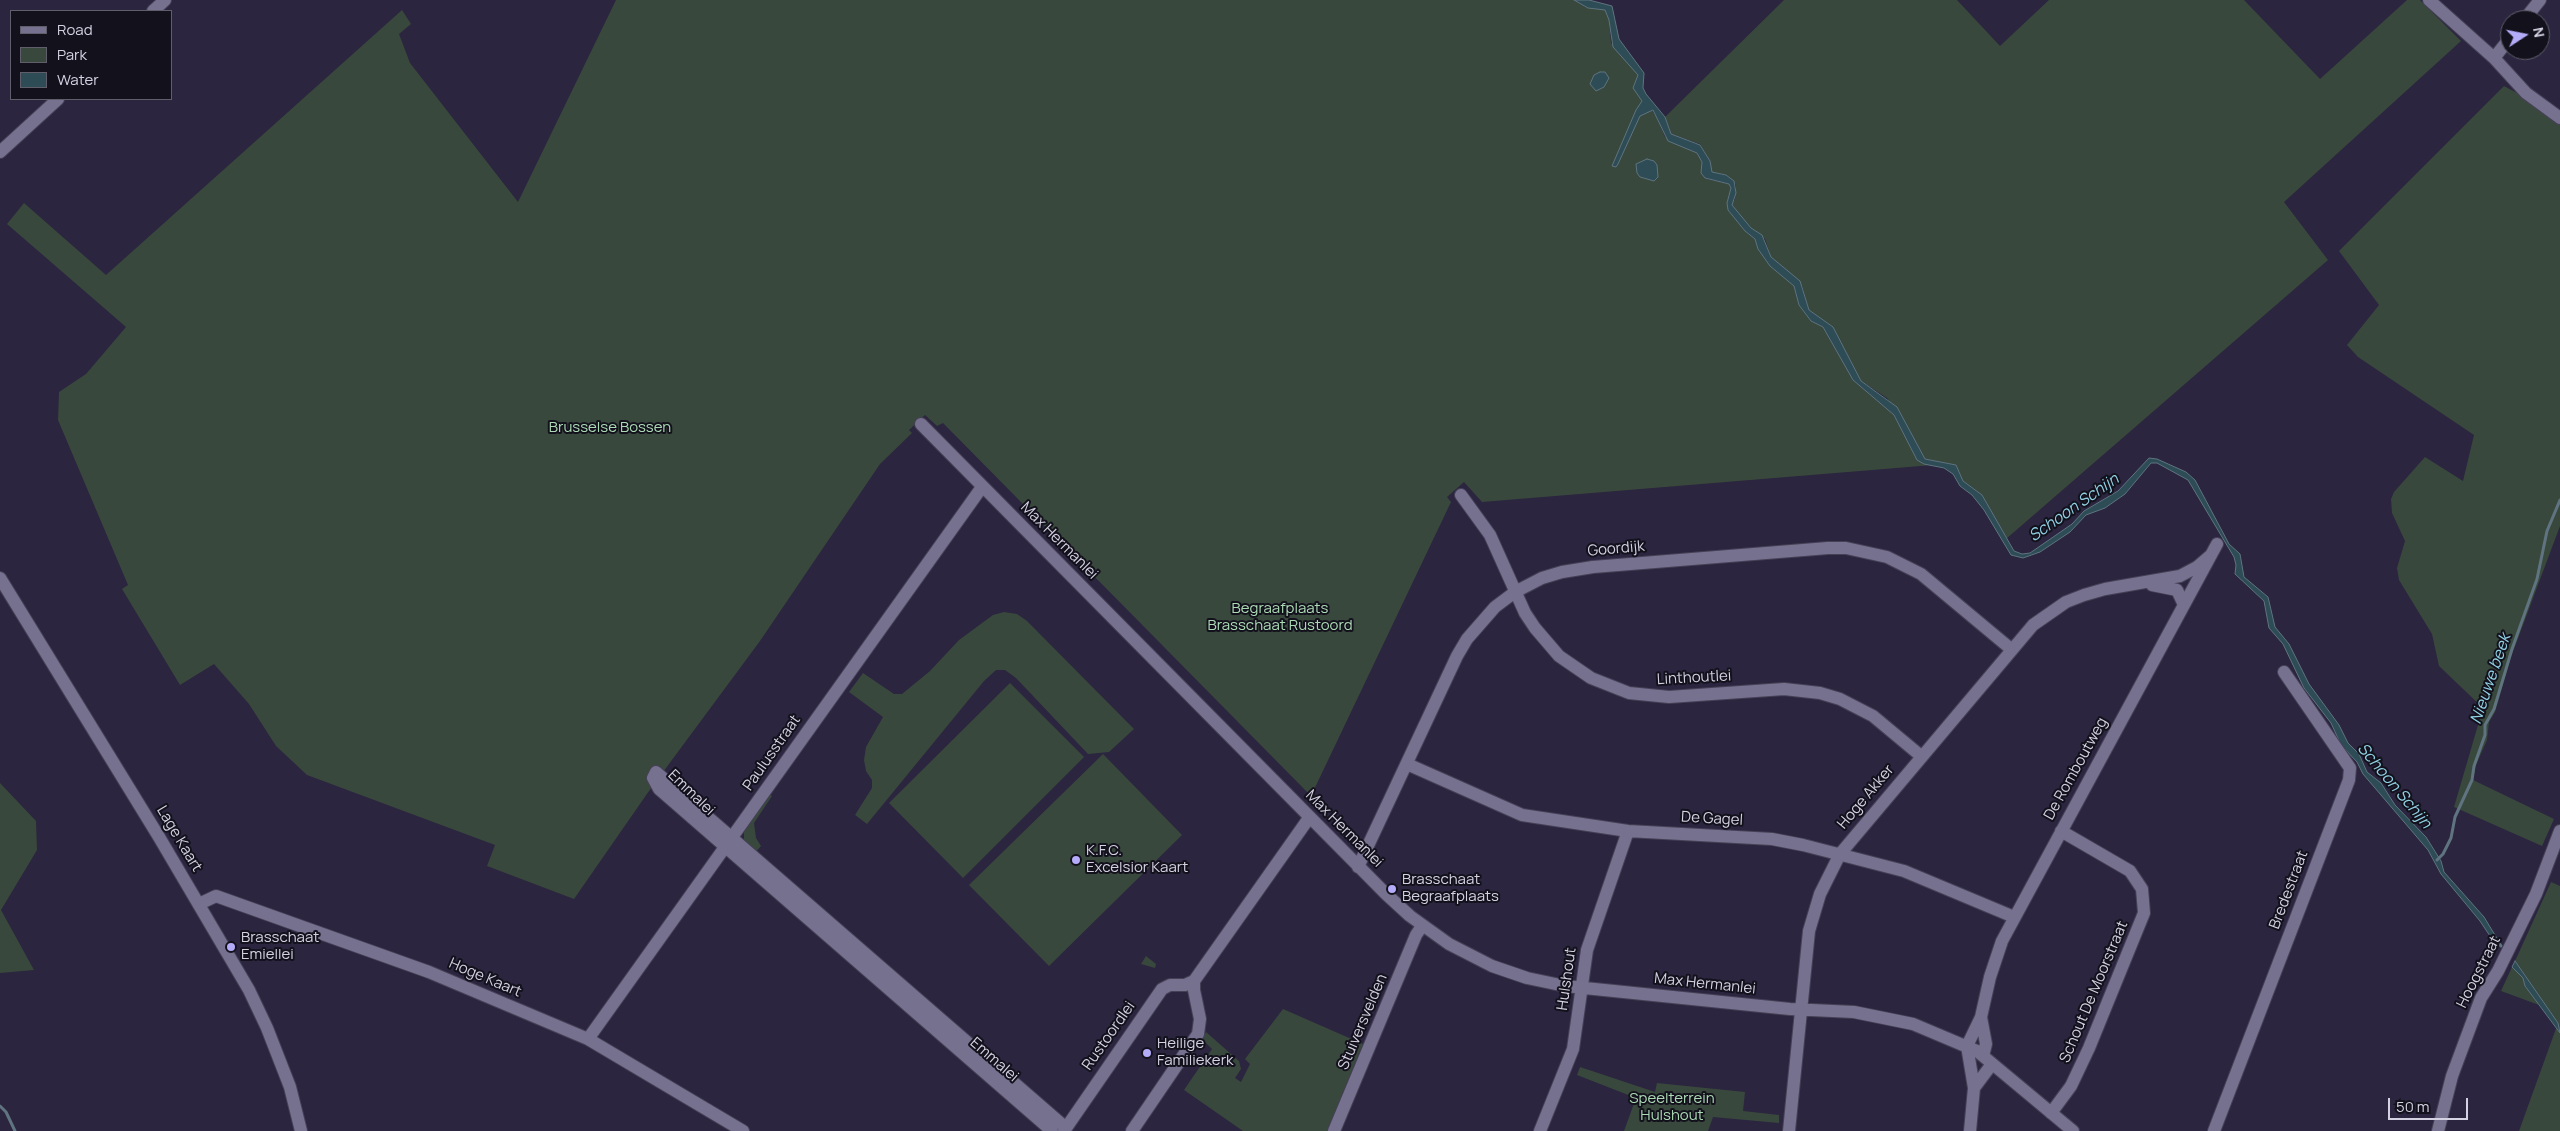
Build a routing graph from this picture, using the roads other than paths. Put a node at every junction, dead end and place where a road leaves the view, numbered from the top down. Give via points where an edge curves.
1 (165, 0) edge
2 (2430, 0) edge
3 (2540, 0) edge
4 (154, 10) edge
5 (2532, 10) edge
6 (2500, 50) edge
7 (2494, 58) junction
8 (57, 100) edge
9 (2560, 118) edge
10 (0, 152) edge
11 (921, 424) dead end
12 (982, 487) junction
13 (1461, 495) dead end
14 (2214, 549) joint
15 (0, 578) edge
16 (2130, 584) junction
17 (1515, 592) junction
18 (2184, 605) junction
19 (2011, 649) junction
20 (2284, 672) dead end
21 (1921, 756) junction
22 (1407, 764) junction
23 (1309, 818) junction
24 (2560, 831) edge
25 (1628, 832) junction
26 (2061, 832) junction
27 (728, 842) junction
28 (1840, 854) junction
29 (1358, 867) junction
30 (199, 904) junction
31 (2014, 917) junction
32 (1422, 926) junction
33 (1194, 981) junction
34 (1581, 988) junction
35 (1800, 1010) junction
36 (1982, 1017) junction
37 (588, 1039) junction
38 (1967, 1046) junction
39 (1988, 1060) junction
40 (1974, 1088) junction
41 (2051, 1113) junction
42 (1064, 1129) edge
43 (301, 1131) edge
44 (743, 1131) edge
45 (1052, 1131) edge
46 (1132, 1131) edge
47 (1334, 1131) edge
48 (1540, 1131) edge
49 (1789, 1131) edge
50 (1970, 1131) edge
51 (2072, 1131) edge
52 (2214, 1131) edge
53 (2438, 1131) edge

1 - 4 street
2 - 7 street
3 - 5 street
6 - 7 street
7 - 9 street via 2526,93
8 - 10 street
11 - 12 street, Max Hermanlei
12 - 23 street, Max Hermanlei
12 - 27 street, Paulusstraat
13 - 17 street, Linthoutlei via 1490,535
14 - 16 street, Hoge Akker via 2198,567 2180,576
14 - 18 street, De Romboutweg
15 - 30 street, Lage Kaart
16 - 18 street, Hoge Akker via 2171,587 2180,593
16 - 19 street, Hoge Akker via 2105,588 2066,602 2033,625
17 - 19 street, Goordijk via 1542,578 1582,568 1846,548 1887,557 1921,574
17 - 21 street, Linthoutlei via 1525,613 1553,650 1576,670 1611,687 1629,693 1669,697 1784,689 1820,693 1873,716
17 - 22 street, Goordijk via 1495,607 1467,639
18 - 26 street, De Romboutweg
19 - 21 street, Hoge Akker
20 - 52 street, Bredestraat via 2350,768 2349,780
21 - 28 street, Hoge Akker
22 - 25 street, De Gagel via 1522,815
22 - 29 street, Goordijk
23 - 29 street, Max Hermanlei
23 - 33 street
24 - 53 street, Hoogstraat via 2536,894 2481,998 2452,1076
25 - 28 street, De Gagel via 1772,839
25 - 34 street, Hulshout via 1590,940
26 - 31 street, De Romboutweg
26 - 41 street, Schout De Moorstraat via 2130,871 2142,889 2144,913 2089,1048 2071,1086
27 - 27 street, Emmalei via 656,772 653,778 659,789
27 - 37 street, Paulusstraat
27 - 42 street, Emmalei
27 - 45 street, Emmalei
28 - 31 street, De Gagel via 1904,871
28 - 35 street, Hoge Akker via 1820,894 1808,931
29 - 32 street, Max Hermanlei
30 - 37 street, Hoge Kaart via 216,896 246,906 428,972
30 - 43 street, Lage Kaart via 268,1028 290,1087
31 - 36 street, De Romboutweg via 1995,959
32 - 34 street, Max Hermanlei via 1492,966 1543,982
32 - 47 street, Stuiversvelden
33 - 42 street, Rustoordlei via 1162,989
33 - 46 street via 1200,1019 1198,1034
34 - 35 street, Max Hermanlei
34 - 48 street, Hulshout via 1573,1049
35 - 38 street, Max Hermanlei via 1882,1016 1932,1030
35 - 49 street, Hoge Akker
36 - 38 street, De Romboutweg
36 - 39 street, De Romboutweg
37 - 44 street, Hoge Kaart
38 - 39 street, Max Hermanlei
38 - 40 street
39 - 40 street
39 - 41 street, Max Hermanlei
40 - 50 street
41 - 51 street, Max Hermanlei

